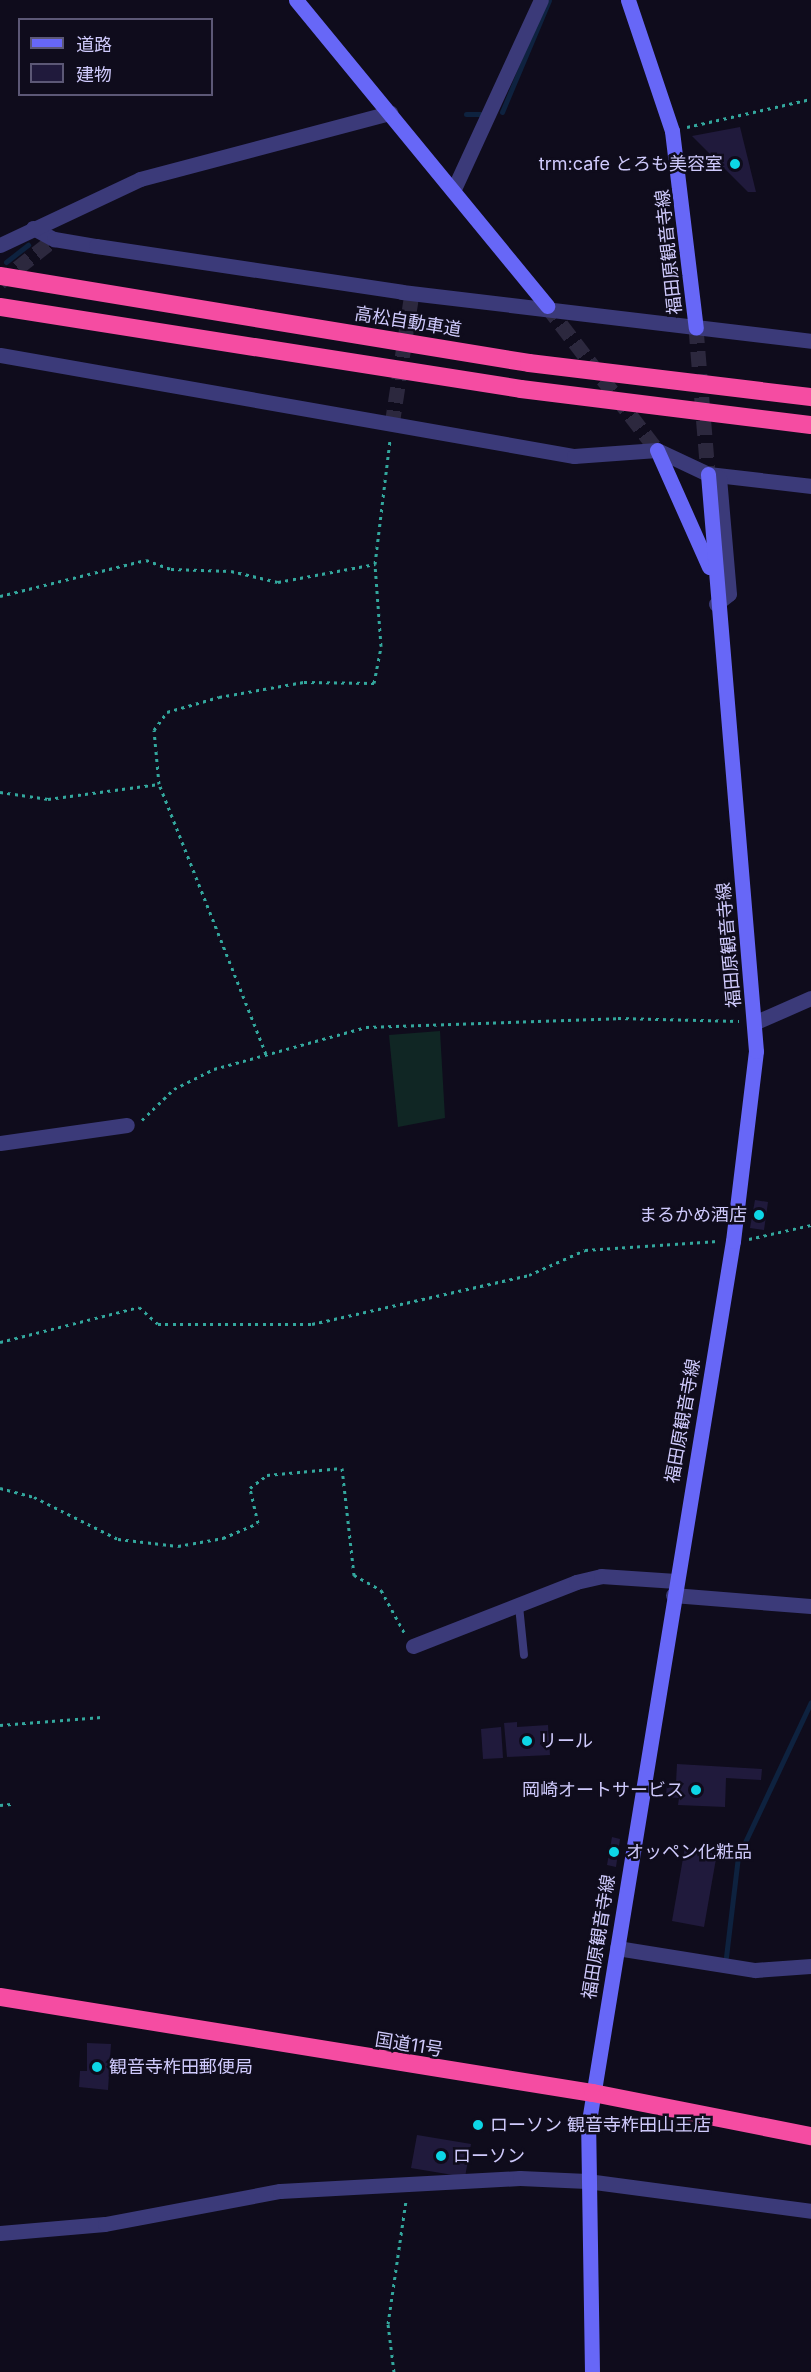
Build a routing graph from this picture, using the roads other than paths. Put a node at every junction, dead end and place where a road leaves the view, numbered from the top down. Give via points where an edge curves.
1 (296, 0) edge
2 (541, 0) edge
3 (628, 0) edge
4 (390, 113) junction
5 (453, 191) junction
6 (33, 228) junction
7 (0, 245) edge
8 (0, 276) edge
9 (547, 306) junction
10 (0, 307) edge
11 (696, 328) junction
12 (811, 341) edge
13 (0, 355) edge
14 (811, 397) edge
15 (811, 425) edge
16 (657, 450) junction
17 (713, 476) junction
18 (811, 486) edge
19 (714, 581) junction
20 (716, 604) junction
21 (811, 998) edge
22 (756, 1022) junction
23 (127, 1125) road end
24 (0, 1143) edge
25 (674, 1588) junction
26 (519, 1606) junction
27 (811, 1606) edge
28 (413, 1646) road end
29 (524, 1654) dead end
30 (617, 1948) junction
31 (811, 1966) edge
32 (0, 1997) edge
33 (593, 2093) junction
34 (811, 2136) edge
35 (587, 2181) junction
36 (811, 2211) edge
37 (0, 2233) edge
38 (592, 2372) edge

1 - 4 main road
2 - 5 street
3 - 11 main road, 福田原観音寺線 via 672,131
4 - 5 main road
4 - 6 street via 140,178
5 - 9 main road
6 - 7 street
6 - 9 street via 54,238 107,248 402,292
8 - 14 highway, 高松自動車道 via 529,363
9 - 11 street
10 - 15 highway via 521,389
11 - 12 street
13 - 16 street via 574,456
16 - 17 street
16 - 19 main road
17 - 18 street
17 - 19 main road, 福田原観音寺線
17 - 20 street via 729,594
19 - 20 main road, 福田原観音寺線
20 - 22 main road, 福田原観音寺線
21 - 22 street
22 - 25 main road, 福田原観音寺線 via 751,1112 733,1241
23 - 24 street
25 - 26 street via 601,1576
25 - 27 street
25 - 30 main road, 福田原観音寺線
26 - 28 street
26 - 29 lane
30 - 31 street via 755,1970
30 - 33 main road, 福田原観音寺線
32 - 33 highway, 国道11号
33 - 34 highway, 国道11号
33 - 35 main road, 福田原観音寺線
35 - 36 street
35 - 37 street via 279,2191 105,2224
35 - 38 main road, 福田原観音寺線

